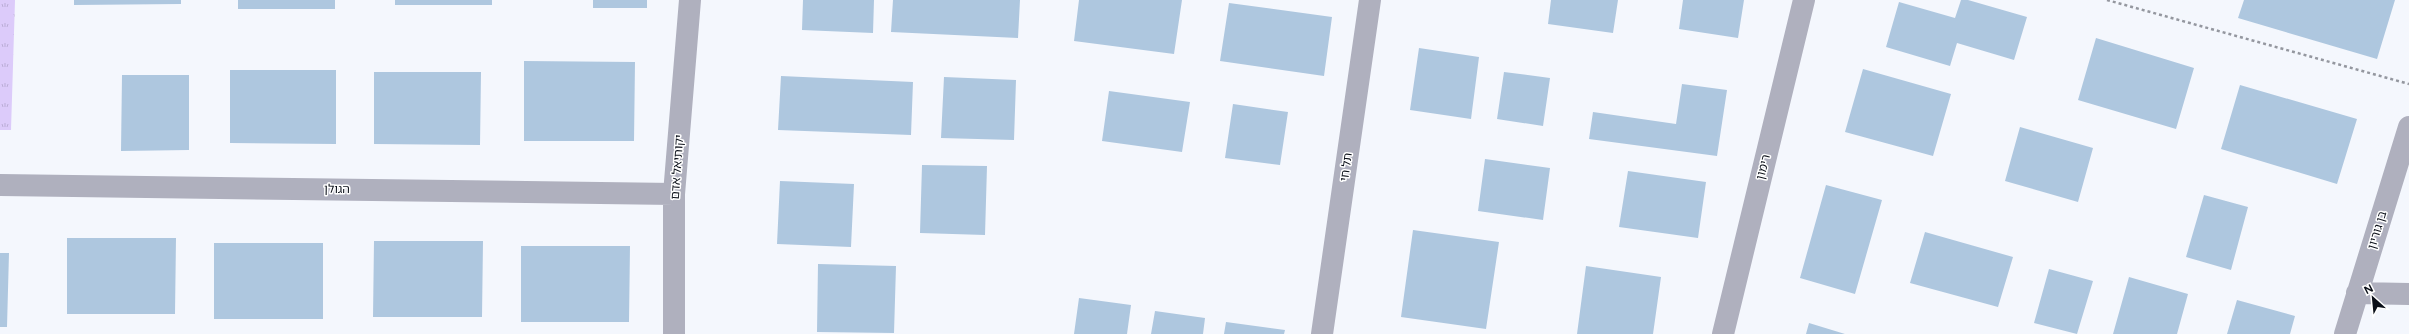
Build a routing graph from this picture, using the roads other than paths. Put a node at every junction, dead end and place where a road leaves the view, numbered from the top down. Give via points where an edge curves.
1 (690, 0) edge
2 (1370, 0) edge
3 (1804, 0) edge
4 (2409, 127) edge
5 (0, 185) edge
6 (674, 194) junction
7 (2357, 293) junction
8 (2409, 294) edge
9 (674, 334) edge
10 (1322, 334) edge
11 (1723, 334) edge
12 (2345, 334) edge

1 - 6 street, יקותיאל אדם
2 - 10 street, תל חי
3 - 11 street, רימון
4 - 7 street, בן גוריון
5 - 6 street, הגולן
6 - 9 street, יקותיאל אדם
7 - 8 street
7 - 12 street, בן גוריון

